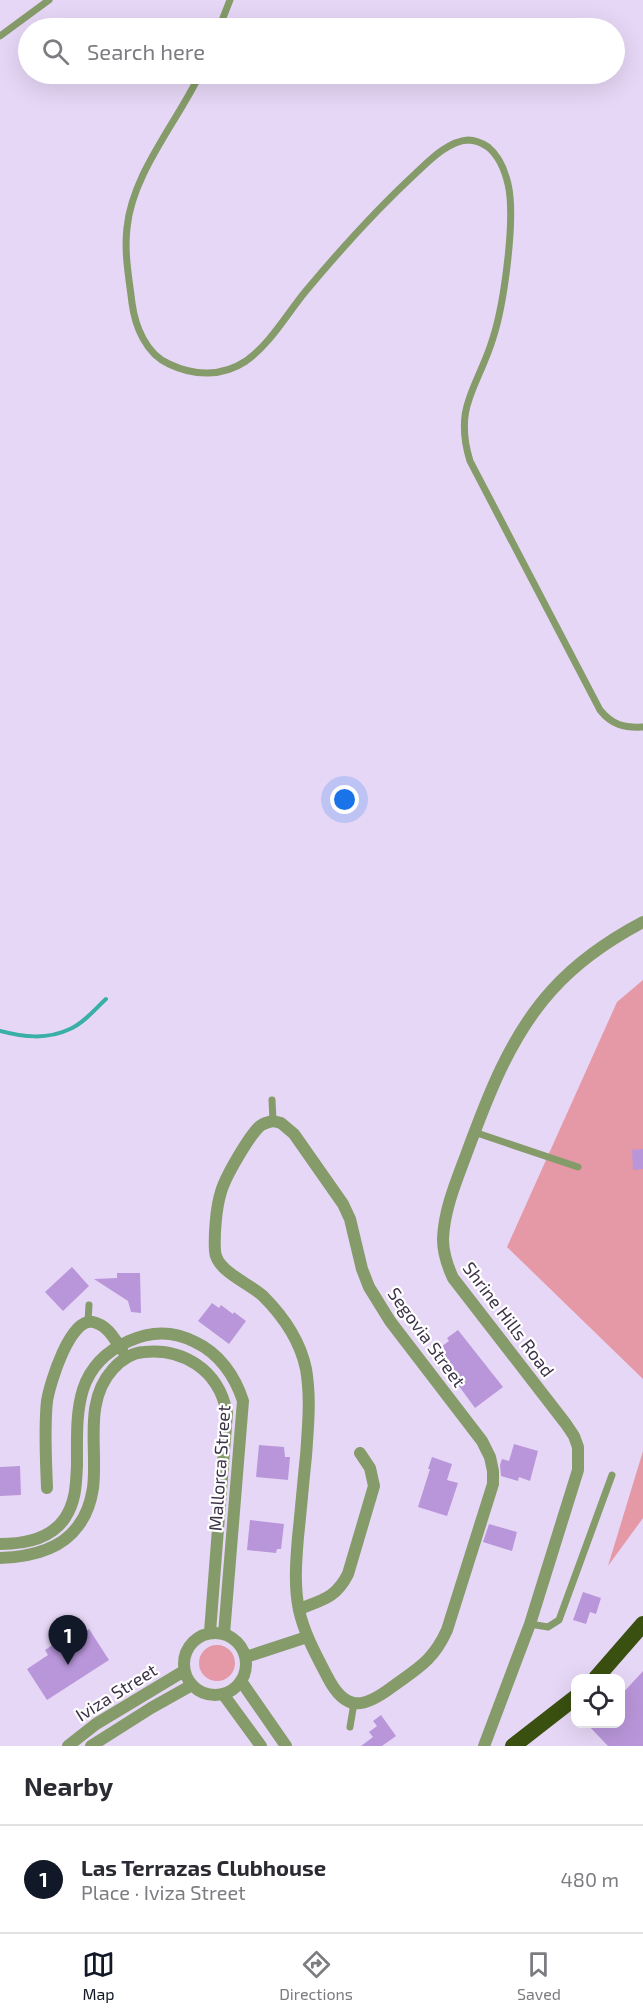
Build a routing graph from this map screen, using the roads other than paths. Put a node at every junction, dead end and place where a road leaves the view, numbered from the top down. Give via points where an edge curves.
1 (49, 0) edge
2 (230, 0) edge
3 (24, 18) edge
4 (223, 18) edge
5 (18, 23) edge
6 (0, 36) edge
7 (195, 84) edge
8 (643, 727) edge
9 (643, 922) edge
10 (272, 1100) dead end
11 (273, 1121) junction
12 (474, 1132) junction
13 (578, 1167) dead end
14 (89, 1305) dead end
15 (88, 1321) junction
16 (119, 1346) junction
17 (127, 1357) junction
18 (360, 1453) dead end
19 (223, 1465) junction
20 (238, 1466) junction
21 (612, 1475) dead end
22 (47, 1488) dead end
23 (0, 1544) edge
24 (0, 1558) edge
25 (299, 1609) junction
26 (643, 1623) edge
27 (530, 1624) junction
28 (210, 1632) junction
29 (224, 1634) junction
30 (308, 1637) junction
31 (246, 1657) junction
32 (184, 1671) junction
33 (599, 1674) edge
34 (241, 1681) junction
35 (192, 1685) junction
36 (224, 1694) junction
37 (571, 1702) edge
38 (354, 1703) junction
39 (350, 1727) dead end
40 (275, 1730) junction
41 (259, 1744) edge
42 (68, 1746) edge
43 (91, 1746) edge
44 (286, 1746) edge
45 (484, 1746) edge
46 (513, 1746) edge

1 - 3 lane
2 - 4 lane
5 - 6 lane
7 - 8 lane via 146,170 130,208 126,252 133,310 145,342 165,363 194,373 233,368 257,351 357,231 442,151 468,140 490,148 498,157 511,201 507,259 493,339 465,411 466,448 600,710 613,723
9 - 12 street, Shrine Hills Road via 602,946 551,991 501,1069
10 - 11 lane
11 - 25 street via 259,1127 225,1182 219,1201 215,1254 224,1268 276,1310 300,1348 306,1370 309,1419 296,1562
11 - 38 street, Segovia Street via 294,1134 343,1204 362,1269 377,1302 482,1441 493,1471 489,1499 441,1644 428,1661 371,1702
12 - 13 lane
12 - 27 street, Shrine Hills Road via 445,1219 447,1266 460,1289 566,1424 574,1436 579,1458
14 - 15 lane
15 - 16 street via 104,1327
15 - 22 street via 75,1332 51,1384 46,1420
16 - 17 street
16 - 20 street, Mallorca Street via 147,1335 172,1334 198,1343 221,1362 238,1386 243,1401
16 - 23 street, Mallorca Street via 96,1364 80,1395 75,1495 64,1520 54,1530 30,1541
17 - 19 street, Mallorca Street via 151,1351 176,1354 213,1378 221,1389 227,1413
17 - 24 street via 109,1373 97,1398 93,1486 79,1526 53,1547
18 - 25 street via 370,1468 374,1486 348,1574 335,1593
19 - 20 street
19 - 28 street, Mallorca Street
20 - 29 street, Mallorca Street
21 - 27 lane via 559,1620 548,1627
25 - 30 street
26 - 33 highway
27 - 45 street, Shrine Hills Road
28 - 29 street
28 - 32 street via 196,1638 187,1649
29 - 31 street via 242,1647
30 - 31 street
30 - 38 street via 333,1688 346,1701
31 - 34 street
32 - 35 street
32 - 42 street, Iviza Street via 96,1724
34 - 36 street
34 - 40 street
35 - 36 street via 207,1694
35 - 43 street, Iviza Street
36 - 41 street
37 - 46 highway
38 - 39 lane
40 - 41 street
40 - 44 street

